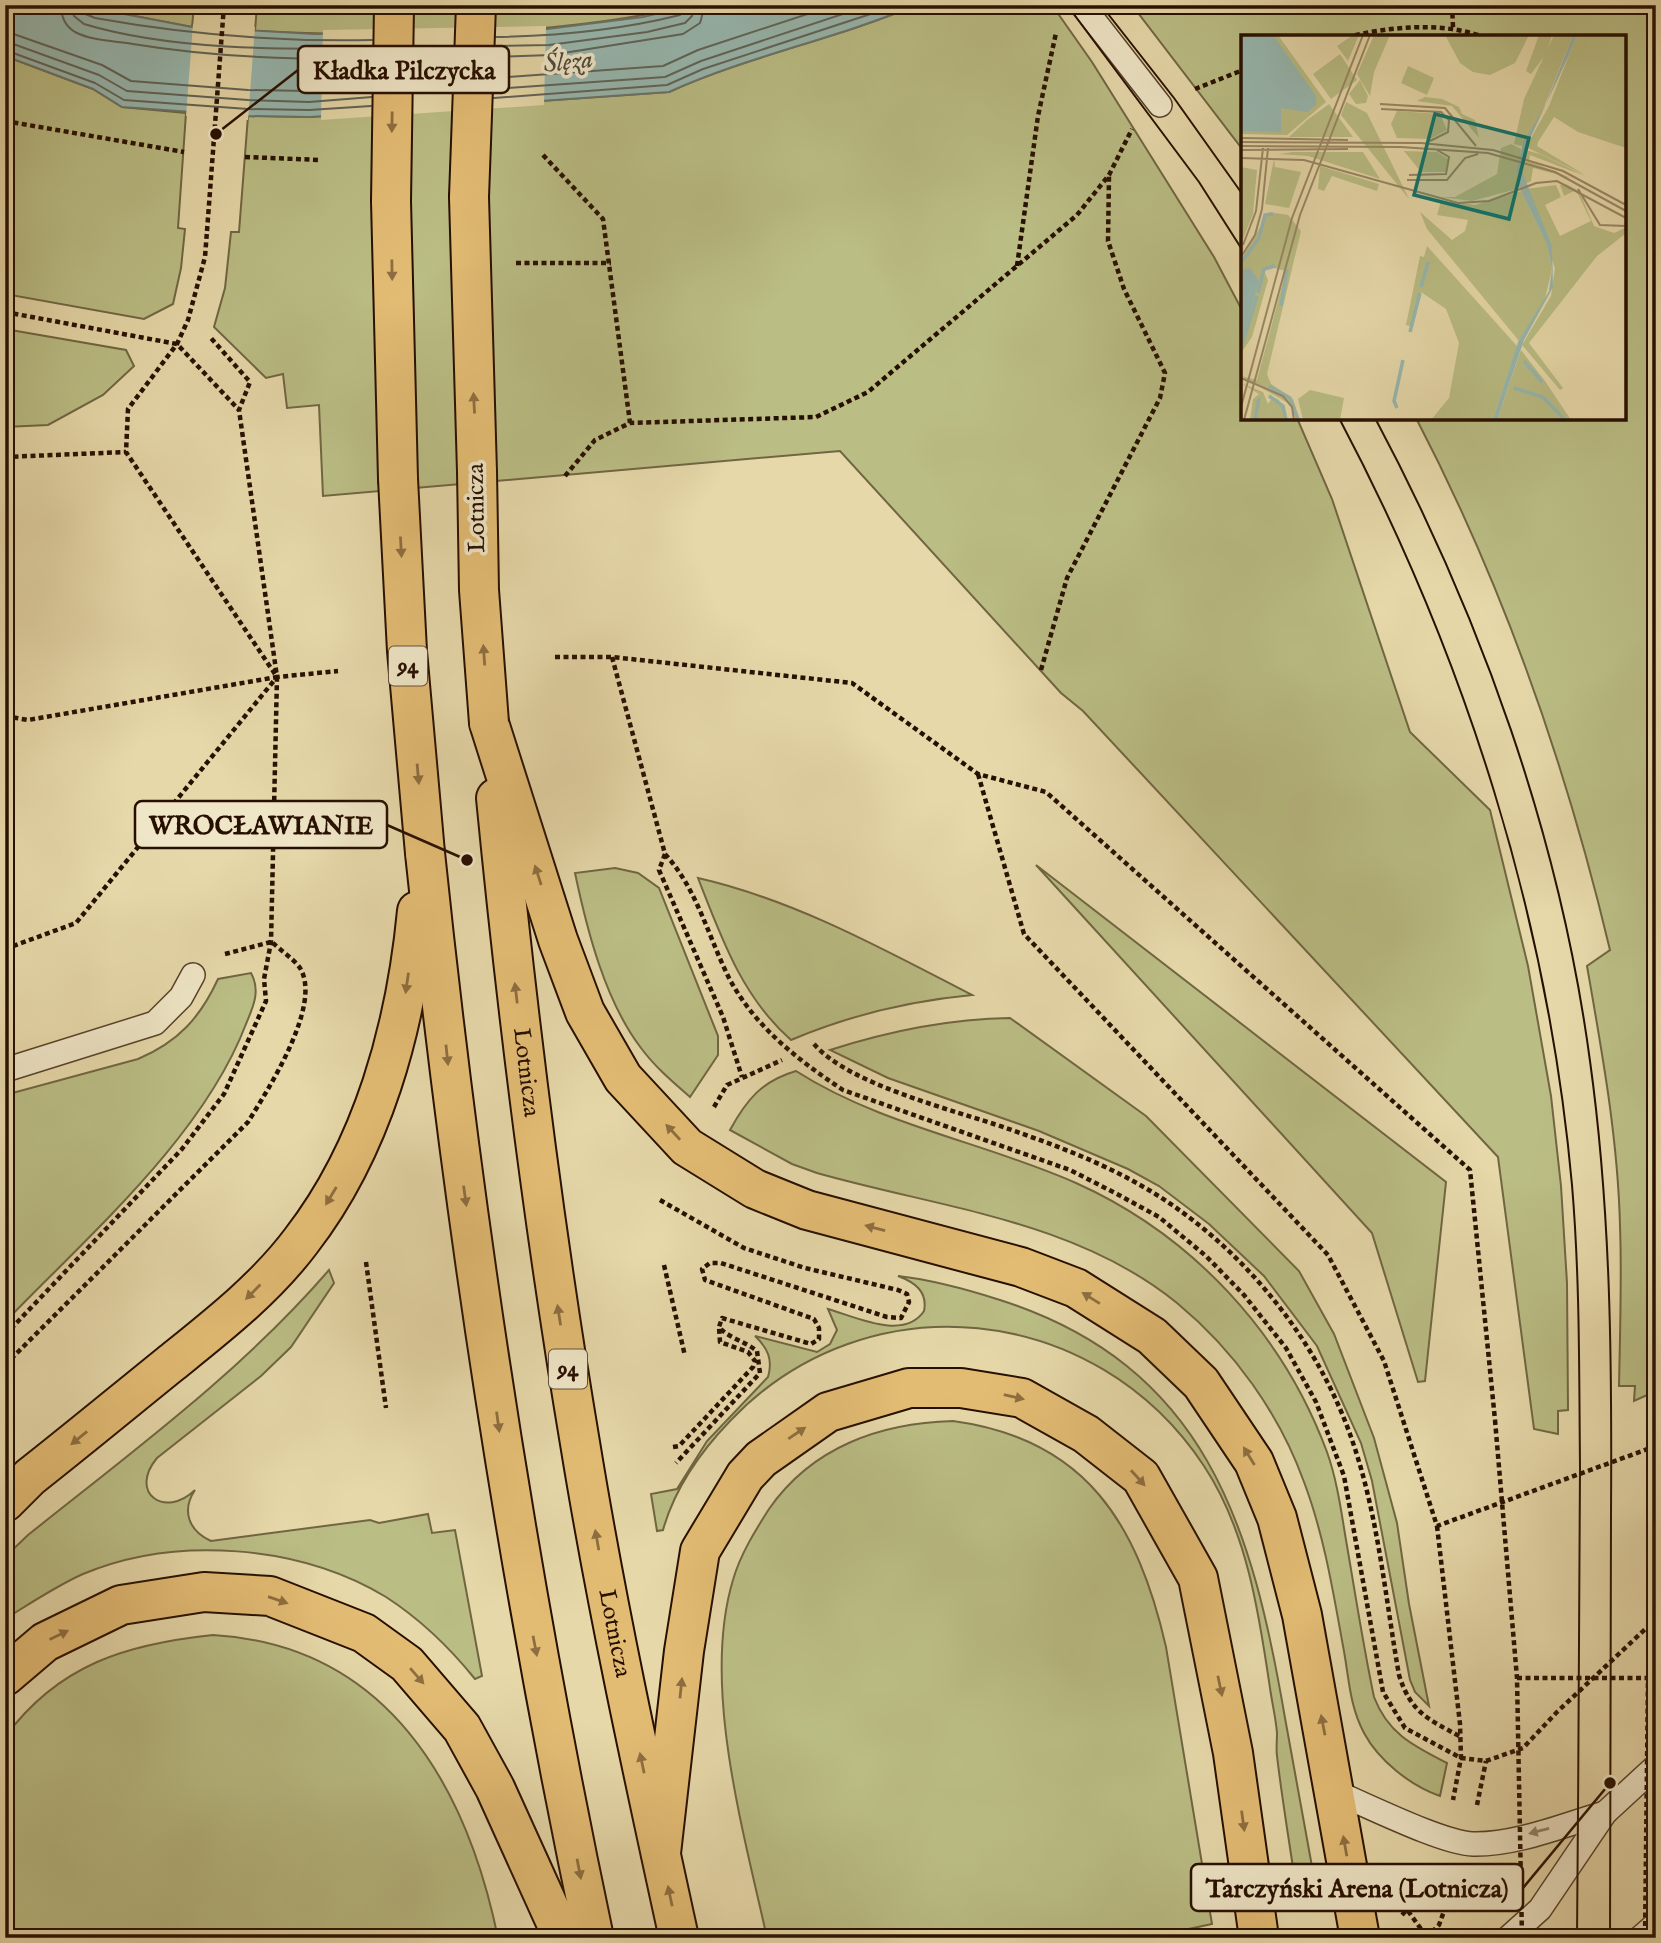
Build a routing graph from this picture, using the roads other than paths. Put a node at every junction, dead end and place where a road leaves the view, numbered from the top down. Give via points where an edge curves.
1 (394, 5) edge
2 (476, 5) edge
3 (1082, 5) edge
4 (1160, 105) road end
5 (488, 723) junction
6 (424, 878) junction
7 (192, 975) dead end
8 (5, 1070) edge
9 (5, 1502) edge
10 (5, 1676) edge
11 (1656, 1766) edge
12 (1335, 1792) junction
13 (1605, 1813) junction
14 (661, 1853) junction
15 (1656, 1924) edge
16 (563, 1938) edge
17 (594, 1938) edge
18 (679, 1938) edge
19 (1259, 1938) edge
20 (1360, 1938) edge
21 (1508, 1938) edge
22 (1643, 1938) edge

1 -> 6 main road, 94, bridge via 391,201 398,479
5 -> 2 main road, Lotnicza / 94, bridge via 479,590 469,197
3 - 4 lane
12 -> 5 main road via 1302,1615 1278,1518 1254,1462 1201,1383 1152,1336 1076,1288 1021,1267 807,1210 755,1189 687,1147 623,1078 585,1012
14 -> 5 main road, Lotnicza / 94 via 609,1608 555,1289
6 -> 9 main road via 404,1004 377,1100 327,1204 300,1243 229,1316
6 -> 17 main road, 94 via 509,1498 534,1646
7 - 8 lane via 181,997 155,1023
10 -> 16 main road via 44,1642 121,1605 204,1592 270,1596 364,1633 407,1664 462,1728 495,1788
11 - 13 lane
13 -> 12 lane via 1496,1843 1469,1844
20 -> 12 main road
13 - 21 lane via 1540,1909
18 -> 14 main road, Lotnicza / 94
14 -> 19 main road via 700,1551 745,1476 761,1459 828,1412 909,1388 961,1388 1022,1398 1086,1434 1141,1477 1198,1578 1233,1753
15 - 22 lane

